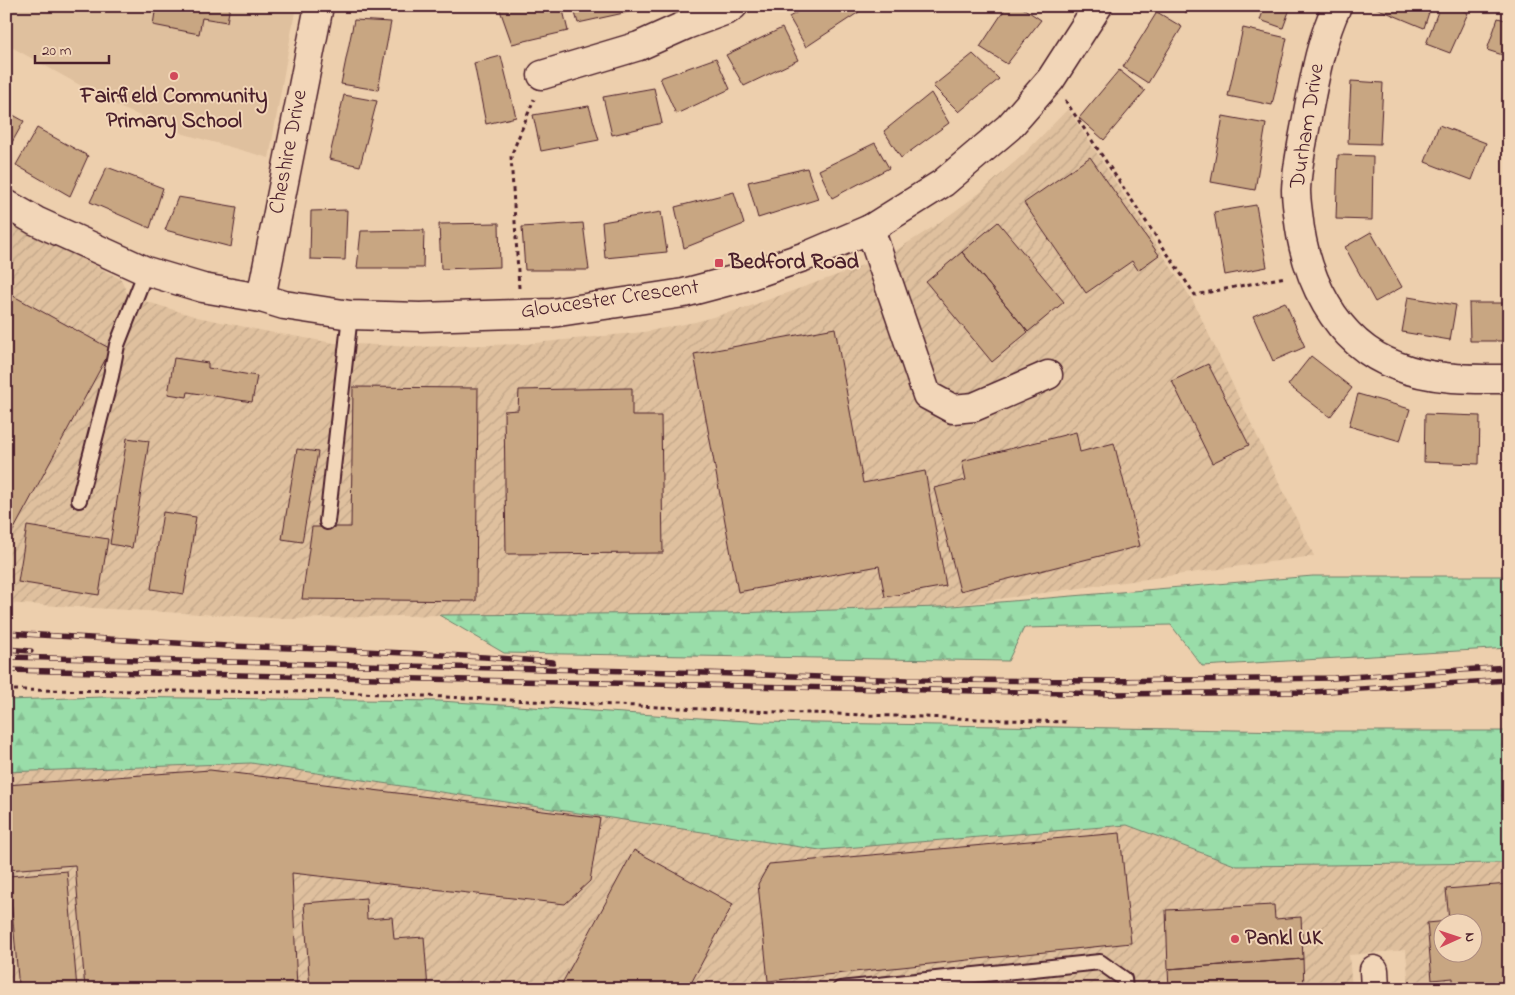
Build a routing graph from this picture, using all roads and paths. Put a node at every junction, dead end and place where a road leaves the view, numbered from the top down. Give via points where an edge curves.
1 (319, 6) edge
2 (733, 6) edge
3 (1098, 6) edge
4 (1337, 6) edge
5 (682, 15) edge
6 (542, 75) joint
7 (1051, 78) junction
8 (6, 204) edge
9 (870, 229) junction
10 (146, 271) junction
11 (1310, 271) junction
12 (261, 298) junction
13 (520, 314) junction
14 (350, 315) junction
15 (1048, 375) dead end
16 (1509, 379) edge
17 (79, 500) dead end
18 (327, 522) dead end
19 (6, 690) edge
20 (1066, 722) dead end
21 (840, 989) edge
22 (1124, 989) edge

1 - 12 street, Cheshire Drive
2 - 5 street via 728,10
3 - 7 street, Gloucester Crescent
4 - 11 street, Durham Drive via 1318,62 1296,190 1300,231
5 - 6 street via 639,46
6 - 13 path via 511,156
7 - 9 street, Gloucester Crescent via 1009,127 951,176
7 - 11 path via 1195,296
8 - 10 street, Gloucester Crescent
9 - 13 street, Gloucester Crescent via 748,276 684,293 552,313
9 - 15 street via 927,395 953,409 974,407
10 - 12 street, Gloucester Crescent via 203,288
10 - 17 lane via 117,345
11 - 16 street, Durham Drive via 1327,307 1346,333 1395,366 1464,379
12 - 14 street, Gloucester Crescent via 284,305
13 - 14 street, Gloucester Crescent
14 - 18 lane
19 - 20 path via 339,692
21 - 22 lane via 1100,962 1124,979

